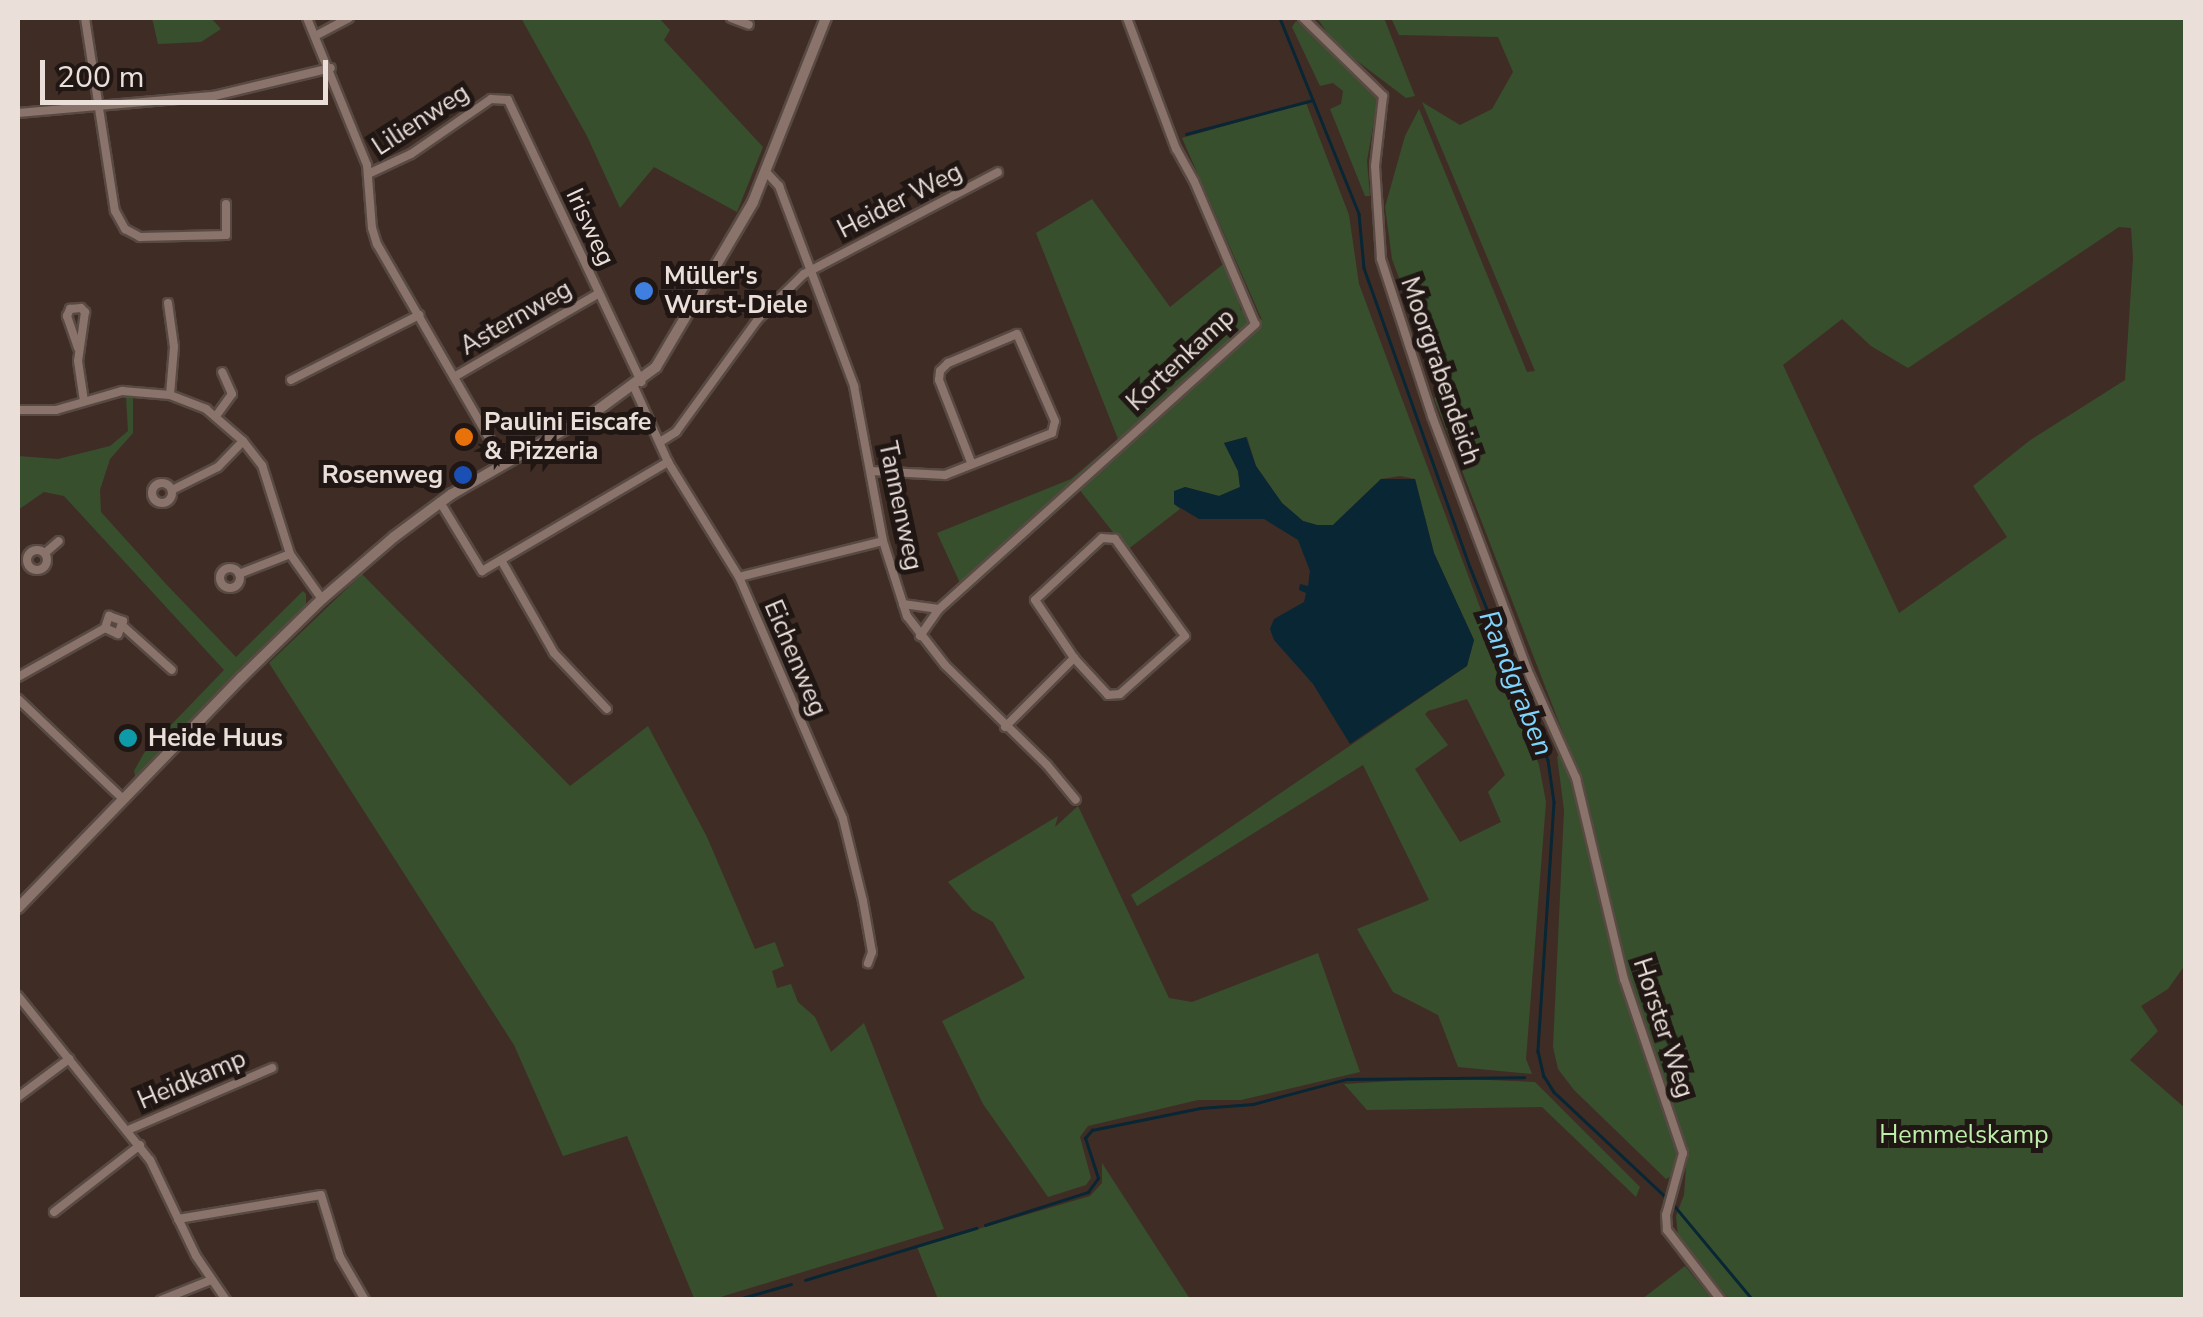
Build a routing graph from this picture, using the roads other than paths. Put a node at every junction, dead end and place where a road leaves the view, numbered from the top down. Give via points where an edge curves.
1 (84, 18) edge
2 (307, 18) edge
3 (349, 18) edge
4 (731, 18) edge
5 (826, 18) edge
6 (1127, 18) edge
7 (1303, 18) edge
8 (749, 25) dead end
9 (317, 36) junction
10 (331, 68) junction
11 (495, 97) joint
12 (98, 106) junction
13 (18, 113) edge
14 (998, 172) dead end
15 (767, 173) junction
16 (368, 174) junction
17 (226, 204) dead end
18 (810, 269) junction
19 (598, 294) junction
20 (168, 302) dead end
21 (418, 316) junction
22 (78, 348) junction
23 (222, 372) dead end
24 (454, 377) junction
25 (292, 380) dead end
26 (638, 384) junction
27 (170, 395) junction
28 (84, 402) junction
29 (18, 410) edge
30 (216, 416) junction
31 (243, 441) junction
32 (660, 442) junction
33 (668, 462) junction
34 (971, 462) junction
35 (504, 464) junction
36 (871, 471) junction
37 (172, 490) dead end
38 (440, 502) junction
39 (59, 541) dead end
40 (883, 541) junction
41 (45, 553) junction
42 (290, 554) junction
43 (501, 560) junction
44 (28, 562) junction
45 (18, 567) edge
46 (240, 574) dead end
47 (739, 576) junction
48 (322, 599) junction
49 (903, 604) junction
50 (939, 609) junction
51 (124, 627) junction
52 (105, 628) junction
53 (920, 636) junction
54 (1074, 658) junction
55 (172, 670) dead end
56 (18, 677) edge
57 (18, 699) edge
58 (607, 709) dead end
59 (1006, 727) junction
60 (1566, 752) joint
61 (124, 800) junction
62 (1076, 800) dead end
63 (18, 908) edge
64 (868, 962) dead end
65 (18, 996) edge
66 (69, 1058) junction
67 (272, 1068) dead end
68 (18, 1097) edge
69 (128, 1130) junction
70 (140, 1145) junction
71 (54, 1212) dead end
72 (178, 1219) junction
73 (211, 1280) junction
74 (161, 1300) edge
75 (226, 1300) edge
76 (365, 1300) edge
77 (1721, 1300) edge

1 - 12 street
2 - 9 street
3 - 9 street
4 - 8 street
5 - 15 street
6 - 50 street, Kortenkamp via 1254,324
7 - 60 street, Moorgrabendeich via 1383,96 1375,166 1381,259 1432,416 1527,669
9 - 10 street
10 - 12 street via 214,96
10 - 16 street
11 - 16 street, Lilienweg via 411,154
11 - 19 street, Irisweg via 510,105
12 - 13 street
12 - 17 street via 115,211 125,229 140,237 226,235
14 - 18 street, Heider Weg
15 - 18 street, Tannenweg via 780,186
15 - 26 street via 668,352
16 - 21 street via 373,233
18 - 32 street, Heider Weg via 758,320 676,432
18 - 36 street, Tannenweg via 854,386
19 - 24 street, Asternweg
19 - 26 street, Irisweg
20 - 27 street via 174,347
21 - 24 street
21 - 25 street
22 - 22 street via 67,316 81,308 85,312
22 - 28 street
23 - 30 street via 232,394
24 - 35 street
26 - 32 street, Eichenweg
26 - 35 street
27 - 28 street via 113,392
27 - 30 street
28 - 29 street via 46,412
30 - 31 street
31 - 37 street via 218,468
31 - 42 street via 270,479
32 - 33 street, Eichenweg
33 - 43 street
33 - 47 street, Eichenweg
34 - 34 street via 940,371 1017,334 1054,430
34 - 36 street via 946,475
35 - 38 street
36 - 40 street, Tannenweg
38 - 43 street via 482,571
38 - 48 street
39 - 41 street
40 - 47 street
40 - 49 street, Tannenweg
41 - 44 street via 33,551
41 - 44 street via 44,567
42 - 46 street
42 - 48 street
43 - 58 street via 554,653
44 - 45 street
47 - 64 street, Eichenweg via 843,819 869,935
48 - 61 street
49 - 50 street
49 - 53 street, Tannenweg
50 - 53 street, Kortenkamp
51 - 52 street via 115,634
51 - 52 street via 112,615
51 - 55 street
52 - 56 street
53 - 59 street, Tannenweg
54 - 54 street via 1035,600 1102,538 1115,539 1185,636 1120,694 1108,695
54 - 59 street
57 - 61 street
59 - 62 street, Tannenweg
60 - 77 street, Horster Weg via 1624,979 1683,1154 1667,1230
61 - 63 street
65 - 66 street
66 - 68 street
66 - 69 street
67 - 69 street, Heidkamp
69 - 70 street
70 - 71 street
70 - 72 street
72 - 73 street
72 - 76 street via 321,1195 340,1257
73 - 74 street
73 - 75 street

